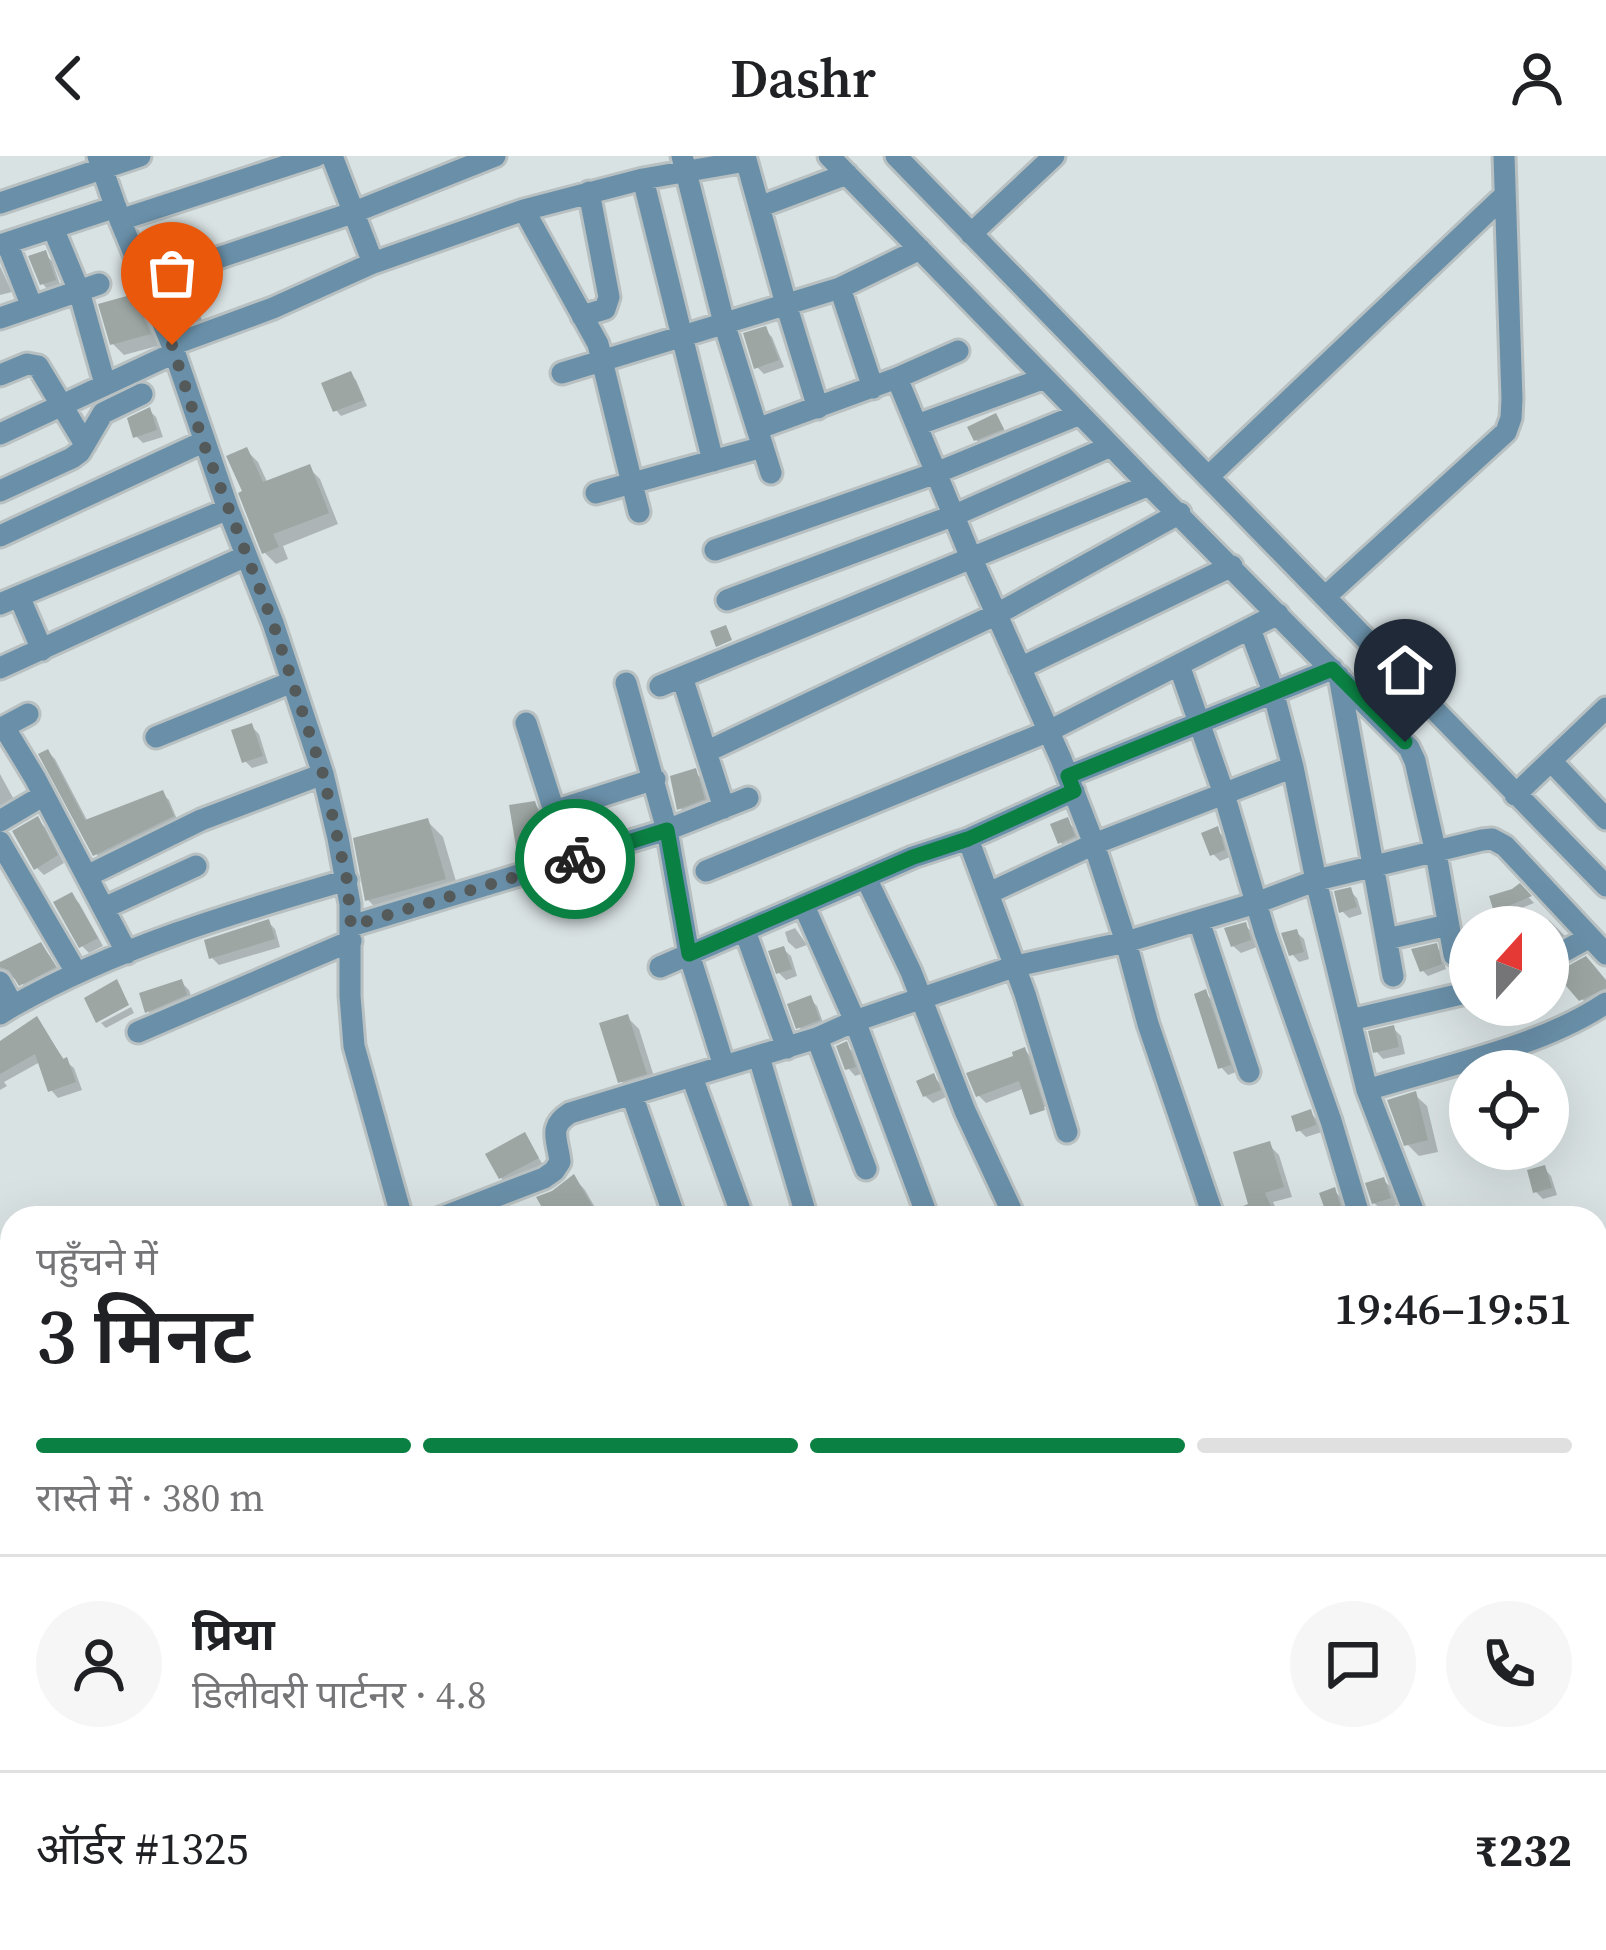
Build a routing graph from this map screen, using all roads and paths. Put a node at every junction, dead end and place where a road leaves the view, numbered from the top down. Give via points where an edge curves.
1 (140, 156) edge
2 (316, 156) edge
3 (332, 156) edge
4 (495, 156) edge
5 (830, 156) edge
6 (896, 156) edge
7 (1054, 156) edge
8 (1504, 156) edge
9 (745, 158) edge
10 (100, 162) edge
11 (684, 164) edge
12 (847, 174) junction
13 (643, 179) junction
14 (589, 192) junction
15 (1505, 195) junction
16 (0, 203) edge
17 (759, 207) junction
18 (524, 210) junction
19 (118, 213) junction
20 (352, 214) junction
21 (53, 228) junction
22 (971, 234) junction
23 (4, 244) edge
24 (920, 249) junction
25 (373, 263) junction
26 (146, 282) junction
27 (89, 287) junction
28 (840, 288) junction
29 (786, 304) junction
30 (32, 307) junction
31 (582, 316) junction
32 (0, 318) edge
33 (724, 323) junction
34 (681, 336) junction
35 (173, 349) junction
36 (958, 352) dead end
37 (602, 359) junction
38 (562, 373) dead end
39 (0, 375) edge
40 (897, 378) junction
41 (1045, 378) junction
42 (104, 384) junction
43 (873, 388) junction
44 (142, 394) dead end
45 (61, 404) junction
46 (818, 408) junction
47 (1080, 414) junction
48 (917, 425) junction
49 (0, 434) edge
50 (760, 438) junction
51 (203, 442) junction
52 (85, 444) junction
53 (1111, 446) junction
54 (713, 461) junction
55 (771, 473) dead end
56 (936, 473) junction
57 (1208, 477) junction
58 (632, 483) junction
59 (1149, 485) junction
60 (0, 491) edge
61 (596, 493) dead end
62 (228, 509) junction
63 (639, 512) dead end
64 (1180, 513) junction
65 (955, 515) junction
66 (0, 536) edge
67 (715, 550) dead end
68 (246, 556) junction
69 (972, 559) junction
70 (1232, 566) junction
71 (1325, 597) junction
72 (9, 600) edge
73 (727, 600) dead end
74 (997, 614) junction
75 (1278, 614) junction
76 (1250, 629) junction
77 (42, 650) junction
78 (2, 662) edge
79 (1179, 665) junction
80 (1020, 668) junction
81 (1335, 672) junction
82 (682, 677) junction
83 (292, 682) junction
84 (626, 683) dead end
85 (660, 686) dead end
86 (1273, 691) junction
87 (1606, 708) edge
88 (28, 714) dead end
89 (1200, 721) junction
90 (526, 723) dead end
91 (2, 728) edge
92 (1048, 731) junction
93 (156, 737) dead end
94 (706, 752) junction
95 (1552, 762) junction
96 (1293, 767) junction
97 (323, 774) junction
98 (655, 779) junction
99 (1071, 784) junction
100 (1224, 794) junction
101 (1516, 794) junction
102 (44, 795) junction
103 (748, 798) dead end
104 (724, 808) junction
105 (554, 811) junction
106 (1606, 819) edge
107 (0, 821) edge
108 (667, 830) junction
109 (968, 839) junction
110 (0, 842) edge
111 (1094, 844) junction
112 (1436, 853) junction
113 (570, 861) junction
114 (196, 866) dead end
115 (1375, 866) junction
116 (706, 871) dead end
117 (87, 876) junction
118 (866, 878) junction
119 (347, 880) junction
120 (1317, 880) junction
121 (1606, 886) edge
122 (989, 893) junction
123 (1256, 903) junction
124 (805, 906) junction
125 (104, 908) junction
126 (1199, 921) junction
127 (1448, 925) junction
128 (1449, 930) edge
129 (746, 932) junction
130 (351, 934) junction
131 (1387, 939) junction
132 (1126, 942) junction
133 (1598, 945) edge
134 (127, 952) junction
135 (689, 954) junction
136 (1569, 954) edge
137 (1016, 966) junction
138 (660, 967) dead end
139 (76, 972) junction
140 (1393, 976) dead end
141 (0, 982) edge
142 (1449, 997) edge
143 (923, 999) junction
144 (1606, 1003) edge
145 (7, 1010) edge
146 (1350, 1020) junction
147 (854, 1021) junction
148 (139, 1032) dead end
149 (817, 1038) junction
150 (787, 1048) junction
151 (759, 1057) junction
152 (724, 1066) junction
153 (1249, 1072) dead end
154 (692, 1077) junction
155 (1367, 1090) junction
156 (632, 1095) junction
157 (1067, 1132) dead end
158 (866, 1168) dead end
159 (399, 1206) edge
160 (470, 1206) edge
161 (671, 1206) edge
162 (739, 1206) edge
163 (803, 1206) edge
164 (923, 1206) edge
165 (1009, 1206) edge
166 (1210, 1206) edge
167 (1356, 1206) edge
168 (1411, 1206) edge

1 - 10 street
2 - 19 street
3 - 20 street
4 - 20 street
5 - 12 street
6 - 22 street
7 - 22 street
8 - 15 street
9 - 11 street
9 - 17 street
10 - 16 street
10 - 19 street
11 - 13 street
11 - 33 street
12 - 17 street
12 - 24 street
13 - 14 street
13 - 34 street
14 - 18 street
14 - 31 street via 610,297 605,310
15 - 57 street
15 - 71 street via 1512,399 1506,432
17 - 29 street
18 - 25 street
18 - 31 street
19 - 21 street
19 - 26 street
20 - 25 street
20 - 26 street
21 - 23 street
21 - 27 street
22 - 57 street
23 - 30 street
24 - 28 street
24 - 41 street
25 - 35 street
26 - 35 street
27 - 30 street
27 - 42 street
28 - 29 street
28 - 43 street
29 - 33 street
29 - 46 street
30 - 32 street
31 - 37 street
33 - 34 street
33 - 50 street
34 - 37 street
34 - 54 street
35 - 42 street
35 - 51 street
36 - 40 street
37 - 38 street
37 - 58 street
39 - 45 street via 38,365
40 - 43 street
40 - 48 street
41 - 47 street
41 - 48 street
42 - 45 street
43 - 46 street
44 - 52 street via 103,413
45 - 49 street
45 - 52 street
46 - 50 street
47 - 53 street
47 - 56 street
48 - 56 street
50 - 54 street
50 - 55 street
51 - 62 street
51 - 66 street
52 - 60 street
53 - 59 street
53 - 65 street
54 - 58 street
56 - 65 street
56 - 67 street
57 - 71 street
58 - 61 street
58 - 63 street
59 - 64 street
59 - 69 street
62 - 68 street
62 - 72 street
64 - 70 street
64 - 74 street
65 - 69 street
65 - 73 street
68 - 77 street
68 - 83 street
69 - 74 street
69 - 82 street
70 - 75 street
70 - 80 street
71 - 101 street
72 - 77 street
74 - 80 street
74 - 94 street
75 - 76 street
75 - 81 street
76 - 79 street
76 - 86 street
77 - 78 street
79 - 89 street
79 - 92 street
80 - 92 street
81 - 86 street
81 - 112 street via 1413,755
81 - 115 street
82 - 85 street
82 - 94 street
83 - 93 street
83 - 97 street
84 - 98 street
86 - 89 street
86 - 96 street
87 - 95 street
88 - 91 street
89 - 99 street
89 - 100 street
90 - 105 street
91 - 102 street
92 - 99 street
92 - 116 street
94 - 104 street
95 - 101 street
95 - 106 street
96 - 100 street
96 - 120 street
97 - 117 street via 201,820
97 - 119 street
98 - 105 street
98 - 108 street
99 - 109 street
99 - 111 street
100 - 111 street
100 - 123 street
101 - 121 street
102 - 107 street
102 - 117 street
103 - 104 street
104 - 108 street
105 - 113 street
108 - 113 street
108 - 135 street
109 - 118 street
109 - 122 street
110 - 139 street
111 - 122 street
111 - 132 street
112 - 115 street
112 - 127 street
112 - 133 street via 1499,842
113 - 130 street
114 - 125 street
115 - 120 street
115 - 131 street
117 - 125 street
118 - 124 street
118 - 143 street
119 - 130 street
119 - 134 street
120 - 123 street
120 - 146 street
122 - 137 street
123 - 126 street
123 - 167 street
124 - 129 street
124 - 147 street
125 - 134 street
126 - 132 street
126 - 153 street
127 - 128 street
127 - 131 street
129 - 135 street
129 - 150 street
130 - 148 street
130 - 159 street via 354,1046
131 - 140 street
132 - 137 street
132 - 166 street
133 - 136 street
134 - 139 street
135 - 138 street
135 - 152 street
137 - 143 street
137 - 157 street
139 - 145 street
141 - 145 street
142 - 146 street
143 - 147 street
143 - 165 street
144 - 155 street via 1551,1033
146 - 155 street
147 - 149 street
147 - 164 street
149 - 150 street
149 - 158 street
150 - 151 street
151 - 152 street
151 - 163 street
152 - 154 street
154 - 156 street
154 - 162 street
155 - 168 street
156 - 160 street via 570,1113 557,1123 554,1172
156 - 161 street

